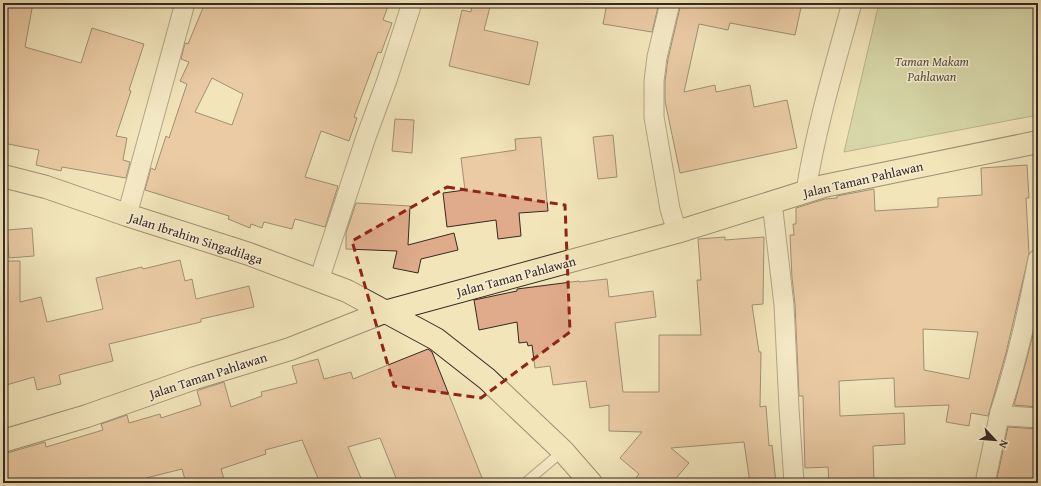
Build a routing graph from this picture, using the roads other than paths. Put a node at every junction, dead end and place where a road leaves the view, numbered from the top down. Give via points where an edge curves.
1 (185, 3) edge
2 (412, 3) edge
3 (670, 3) edge
4 (852, 3) edge
5 (1038, 142) edge
6 (3, 176) edge
7 (806, 191) junction
8 (772, 202) junction
9 (127, 215) junction
10 (677, 232) junction
11 (1038, 259) edge
12 (319, 280) junction
13 (384, 312) junction
14 (1000, 412) junction
15 (1038, 418) edge
16 (3, 441) edge
17 (563, 451) junction
18 (525, 483) edge
19 (591, 483) edge
20 (794, 483) edge
21 (984, 483) edge

1 - 9 street
2 - 12 street
3 - 10 street via 656,57 654,117 670,209
4 - 7 street
5 - 7 main road, Jalan Taman Pahlawan
6 - 9 main road, Jalan Ibrahim Singadilaga via 46,187
7 - 8 main road, Jalan Taman Pahlawan
8 - 10 main road, Jalan Taman Pahlawan
8 - 20 street via 784,305
9 - 12 main road, Jalan Ibrahim Singadilaga via 249,254
10 - 13 main road, Jalan Taman Pahlawan
11 - 14 street via 1026,320
12 - 13 main road, Jalan Ibrahim Singadilaga via 347,291
13 - 16 main road, Jalan Taman Pahlawan via 290,349
13 - 17 main road, Jalan Ibrahim Singadilaga via 436,339 487,379
14 - 15 street via 1009,416
14 - 21 street
17 - 18 lane
17 - 19 main road, Jalan Ibrahim Singadilaga

